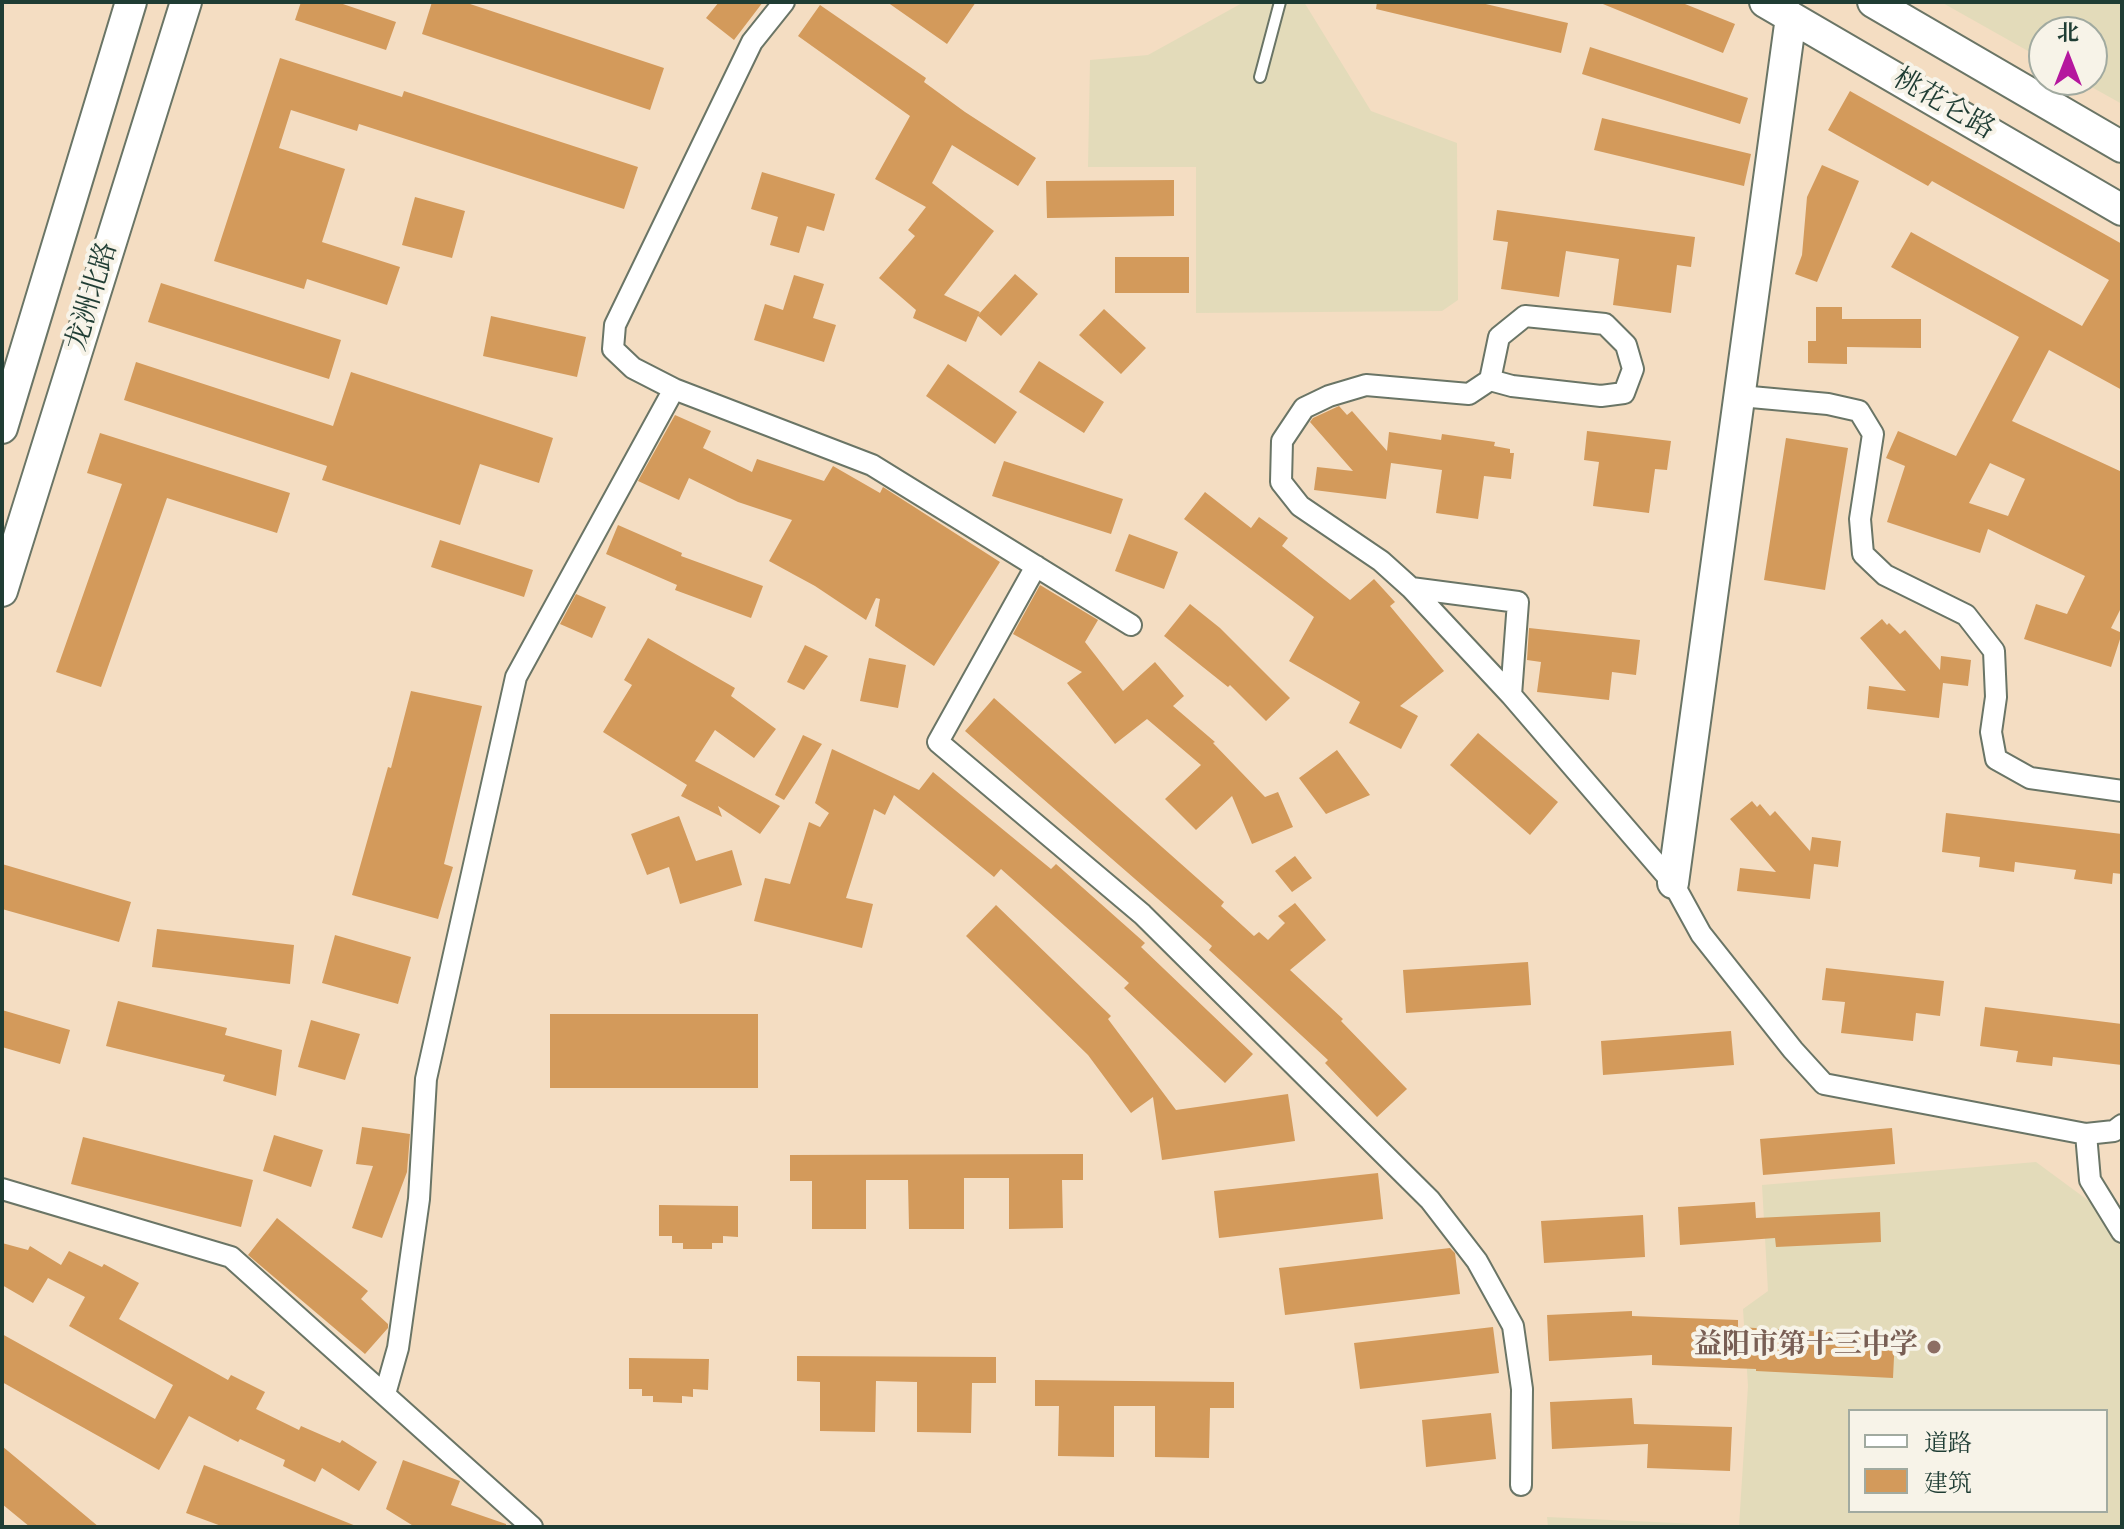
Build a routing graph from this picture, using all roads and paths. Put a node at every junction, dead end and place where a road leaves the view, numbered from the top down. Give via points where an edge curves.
1 (131, 2) edge
2 (186, 2) edge
3 (784, 2) edge
4 (1280, 2) edge
5 (1765, 2) edge
6 (1873, 2) edge
7 (1791, 17) junction
8 (1260, 77) dead end
9 (2122, 147) edge
10 (2122, 210) edge
11 (1490, 380) junction
12 (674, 389) junction
13 (1740, 396) junction
14 (2, 428) edge
15 (1036, 566) junction
16 (1411, 588) junction
17 (2, 591) edge
18 (1131, 625) dead end
19 (1511, 695) junction
20 (2122, 791) edge
21 (1673, 883) junction
22 (2122, 1125) edge
23 (2086, 1134) junction
24 (2, 1189) edge
25 (2122, 1232) edge
26 (385, 1394) junction
27 (1521, 1485) dead end
28 (532, 1527) edge

1 - 14 main road, 龙洲北路
2 - 17 main road, 龙洲北路
3 - 12 street via 752,42 615,325 613,349 633,368
4 - 8 lane
5 - 7 main road, 桃花仑路
6 - 9 main road, 桃花仑路
7 - 10 main road, 桃花仑路
7 - 13 main road
11 - 11 street via 1499,337 1525,316 1605,324 1626,345 1633,369 1624,393 1601,396
11 - 16 street via 1469,394 1366,385 1304,408 1282,441 1281,482 1300,506
12 - 15 street via 872,465
12 - 26 street via 516,677 426,1079 419,1199 398,1348
13 - 20 street via 1859,411 1873,434 1860,519 1863,554 1885,575 1966,615 1994,651 1991,732 1996,759 2030,778
13 - 21 main road
15 - 18 street
15 - 27 street via 938,742 1142,914 1430,1200 1477,1261 1513,1326 1522,1389
16 - 19 street
16 - 19 street via 1518,602
19 - 21 street
21 - 23 street via 1701,934 1824,1084
22 - 23 street
23 - 25 street via 2090,1180
24 - 26 street via 231,1257
26 - 28 street

